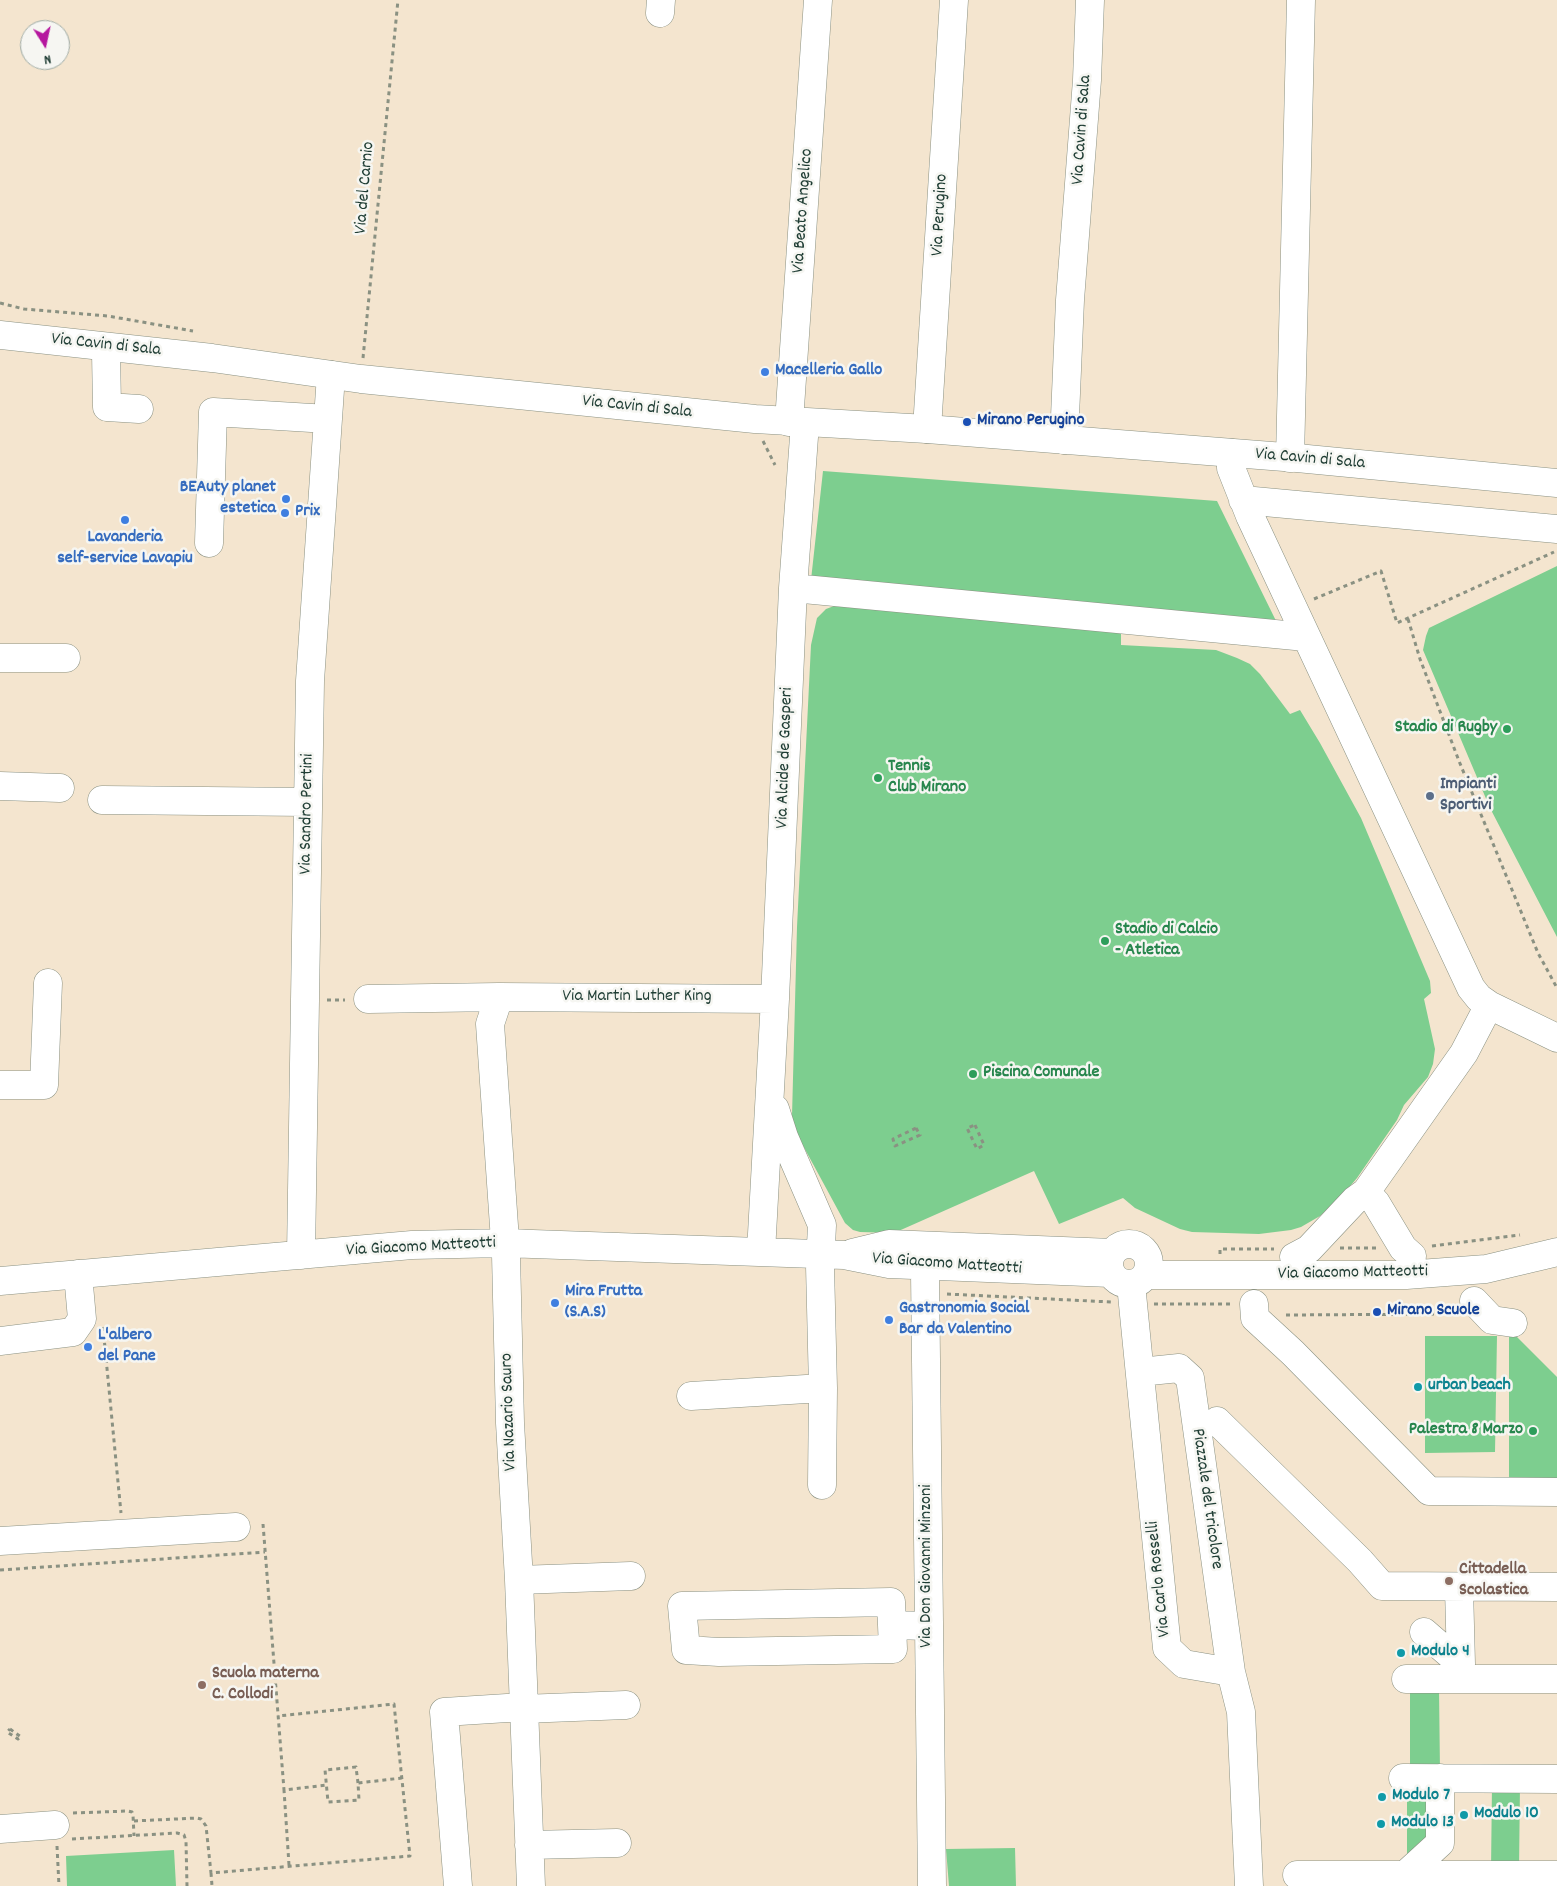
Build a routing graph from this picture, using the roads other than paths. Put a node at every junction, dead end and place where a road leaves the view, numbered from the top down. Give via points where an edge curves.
1 (818, 0) edge
2 (954, 0) edge
3 (1090, 0) edge
4 (1301, 0) edge
5 (0, 322) edge
6 (0, 335) edge
7 (0, 347) edge
8 (106, 352) junction
9 (212, 358) junction
10 (331, 375) junction
11 (140, 409) dead end
12 (328, 419) junction
13 (797, 423) junction
14 (927, 429) junction
15 (1064, 440) junction
16 (1230, 453) junction
17 (1290, 458) junction
18 (1557, 483) edge
19 (1243, 500) junction
20 (1557, 529) edge
21 (209, 543) dead end
22 (793, 588) junction
23 (1306, 637) junction
24 (0, 658) edge
25 (66, 658) dead end
26 (0, 786) edge
27 (60, 788) dead end
28 (102, 800) dead end
29 (308, 802) junction
30 (48, 983) dead end
31 (499, 997) junction
32 (368, 999) road end
33 (775, 999) junction
34 (1489, 1005) junction
35 (1557, 1038) edge
36 (0, 1085) edge
37 (771, 1093) junction
38 (1366, 1192) junction
39 (1557, 1234) edge
40 (504, 1244) junction
41 (1420, 1251) junction
42 (760, 1252) junction
43 (1557, 1252) edge
44 (300, 1255) junction
45 (832, 1255) junction
46 (925, 1256) junction
47 (1294, 1257) junction
48 (78, 1274) junction
49 (1133, 1278) junction
50 (0, 1281) edge
51 (1474, 1300) road end
52 (1254, 1304) road end
53 (1513, 1323) dead end
54 (0, 1341) edge
55 (1140, 1372) junction
56 (822, 1388) junction
57 (691, 1396) dead end
58 (1217, 1421) dead end
59 (822, 1485) dead end
60 (1557, 1492) edge
61 (250, 1525) road end
62 (0, 1541) edge
63 (631, 1576) dead end
64 (519, 1580) junction
65 (1459, 1588) junction
66 (1557, 1588) edge
67 (892, 1626) junction
68 (928, 1626) junction
69 (1424, 1632) dead end
70 (1231, 1672) junction
71 (1406, 1679) dead end
72 (1557, 1680) edge
73 (626, 1705) dead end
74 (523, 1708) junction
75 (1404, 1778) dead end
76 (1440, 1778) junction
77 (1557, 1779) edge
78 (0, 1828) edge
79 (59, 1835) road end
80 (618, 1843) dead end
81 (529, 1845) junction
82 (1297, 1875) dead end
83 (1557, 1875) edge
84 (1405, 1876) junction
85 (1482, 1881) edge
86 (458, 1886) edge
87 (531, 1886) edge
88 (932, 1886) edge
89 (1249, 1886) edge

1 - 13 street, Via Beato Angelico
2 - 14 street, Via Perugino
3 - 15 street, Via Cavin di Sala
4 - 17 street
5 - 9 street via 95,335
6 - 9 street, Via Cavin di Sala
7 - 8 street, Via Cavin di Sala
8 - 9 street, Via Cavin di Sala
8 - 11 street via 107,407
9 - 10 street, Via Cavin di Sala
10 - 12 street, Via Sandro Pertini
10 - 13 street, Via Cavin di Sala
12 - 21 street via 213,412
12 - 29 street, Via Sandro Pertini via 310,681
13 - 14 street, Via Cavin di Sala
13 - 22 street, Via Alcide de Gasperi
14 - 15 street, Via Cavin di Sala
15 - 16 street, Via Cavin di Sala
16 - 17 street, Via Cavin di Sala
16 - 19 street via 1231,468
17 - 18 street, Via Cavin di Sala
19 - 20 street
19 - 23 street
22 - 23 street
22 - 33 street, Via Alcide de Gasperi
23 - 34 street via 1471,988
24 - 25 street
26 - 27 street
28 - 29 street
29 - 44 street, Via Sandro Pertini
30 - 36 street via 44,1085
31 - 32 street, Via Martin Luther King
31 - 33 street, Via Martin Luther King
31 - 40 street via 490,1024
33 - 37 street, Via Alcide de Gasperi
34 - 35 street
34 - 38 street via 1464,1053
37 - 42 street, Via Alcide de Gasperi
37 - 45 street, Via Alcide de Gasperi via 784,1137
38 - 41 street via 1403,1248
38 - 47 street via 1309,1249
39 - 41 street, Via Giacomo Matteotti via 1473,1252
40 - 42 street, Via Giacomo Matteotti
40 - 44 street, Via Giacomo Matteotti via 412,1245
40 - 64 street, Via Nazario Sauro
41 - 47 street, Via Giacomo Matteotti
42 - 45 street, Via Giacomo Matteotti
43 - 49 street, Via Giacomo Matteotti via 1486,1269 1406,1275
44 - 48 street, Via Giacomo Matteotti
45 - 46 street, Via Giacomo Matteotti via 889,1264
45 - 56 street, Via Alcide de Gasperi via 820,1266
46 - 49 street, Via Giacomo Matteotti
46 - 68 street, Via Don Giovanni Minzoni
47 - 49 street, Via Giacomo Matteotti
48 - 50 street, Via Giacomo Matteotti
48 - 54 street via 82,1319 73,1332
49 - 55 street, Via Carlo Rosselli
51 - 53 street via 1492,1320
52 - 60 street via 1255,1318 1429,1491
55 - 70 street, Via Carlo Rosselli via 1167,1648 1184,1664
55 - 70 street, Piazzale del tricolore via 1178,1368 1190,1378
56 - 57 street
56 - 59 street, Via Alcide de Gasperi
58 - 65 street via 1382,1586
61 - 62 street
63 - 64 street
64 - 74 street, Via Nazario Sauro
65 - 66 street
65 - 69 street via 1461,1664
67 - 67 street via 893,1649 686,1650 682,1606 891,1602
67 - 68 street
68 - 88 street, Via Don Giovanni Minzoni
70 - 89 street via 1241,1712
71 - 72 street
73 - 74 street
74 - 81 street, Via Nazario Sauro
74 - 86 street via 444,1712
75 - 76 street
76 - 77 street
76 - 84 street via 1440,1843
78 - 79 street
80 - 81 street
81 - 87 street, Via Nazario Sauro
82 - 84 street
83 - 85 street
84 - 85 street

